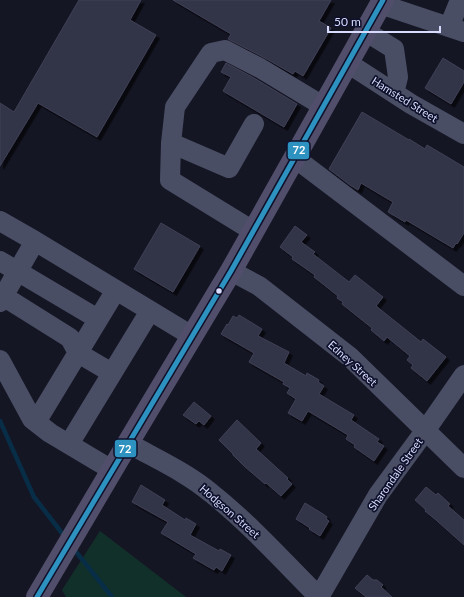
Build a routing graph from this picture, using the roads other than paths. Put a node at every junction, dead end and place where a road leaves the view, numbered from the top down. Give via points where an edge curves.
1 (460, 0) edge
2 (381, 2) edge
3 (456, 29) edge
4 (365, 31) junction
5 (347, 64) junction
6 (394, 93) junction
7 (323, 106) junction
8 (254, 124) dead end
9 (464, 134) edge
10 (171, 143) junction
11 (295, 158) junction
12 (0, 220) edge
13 (254, 231) junction
14 (35, 241) junction
15 (0, 261) edge
16 (231, 271) junction
17 (17, 272) junction
18 (464, 286) edge
19 (116, 290) junction
20 (2, 299) edge
21 (150, 311) junction
22 (98, 319) junction
23 (192, 336) junction
24 (78, 353) junction
25 (0, 360) edge
26 (112, 373) junction
27 (464, 375) edge
28 (36, 422) junction
29 (425, 430) junction
30 (128, 442) junction
31 (69, 444) junction
32 (464, 468) edge
33 (112, 470) junction
34 (38, 597) edge
35 (319, 597) edge

1 - 3 street
2 - 3 street
2 - 4 main road
4 - 5 main road
4 - 6 street via 394,49 398,77
5 - 6 street, Hamsted Street
5 - 7 main road
6 - 9 street, Hamsted Street
7 - 10 street via 225,50 211,53 175,106
7 - 11 main road
8 - 10 street via 229,168
10 - 13 street via 170,180
11 - 13 main road
11 - 18 street
12 - 14 street
13 - 16 main road
14 - 17 street
14 - 19 street
15 - 17 street
16 - 23 main road
16 - 29 street, Edney Street via 259,286 350,357
17 - 20 street
17 - 22 street
19 - 21 street
19 - 22 street
20 - 24 street via 70,338
21 - 23 street
21 - 26 street
22 - 24 street
23 - 30 main road
24 - 26 street
24 - 28 street
25 - 28 street
26 - 31 street
27 - 29 street, Sharondale Street
28 - 31 street
29 - 32 street, Edney Street
29 - 35 street, Sharondale Street via 378,494
30 - 33 main road
30 - 35 street, Hodgson Street via 211,492 241,518
31 - 33 street
33 - 34 main road

